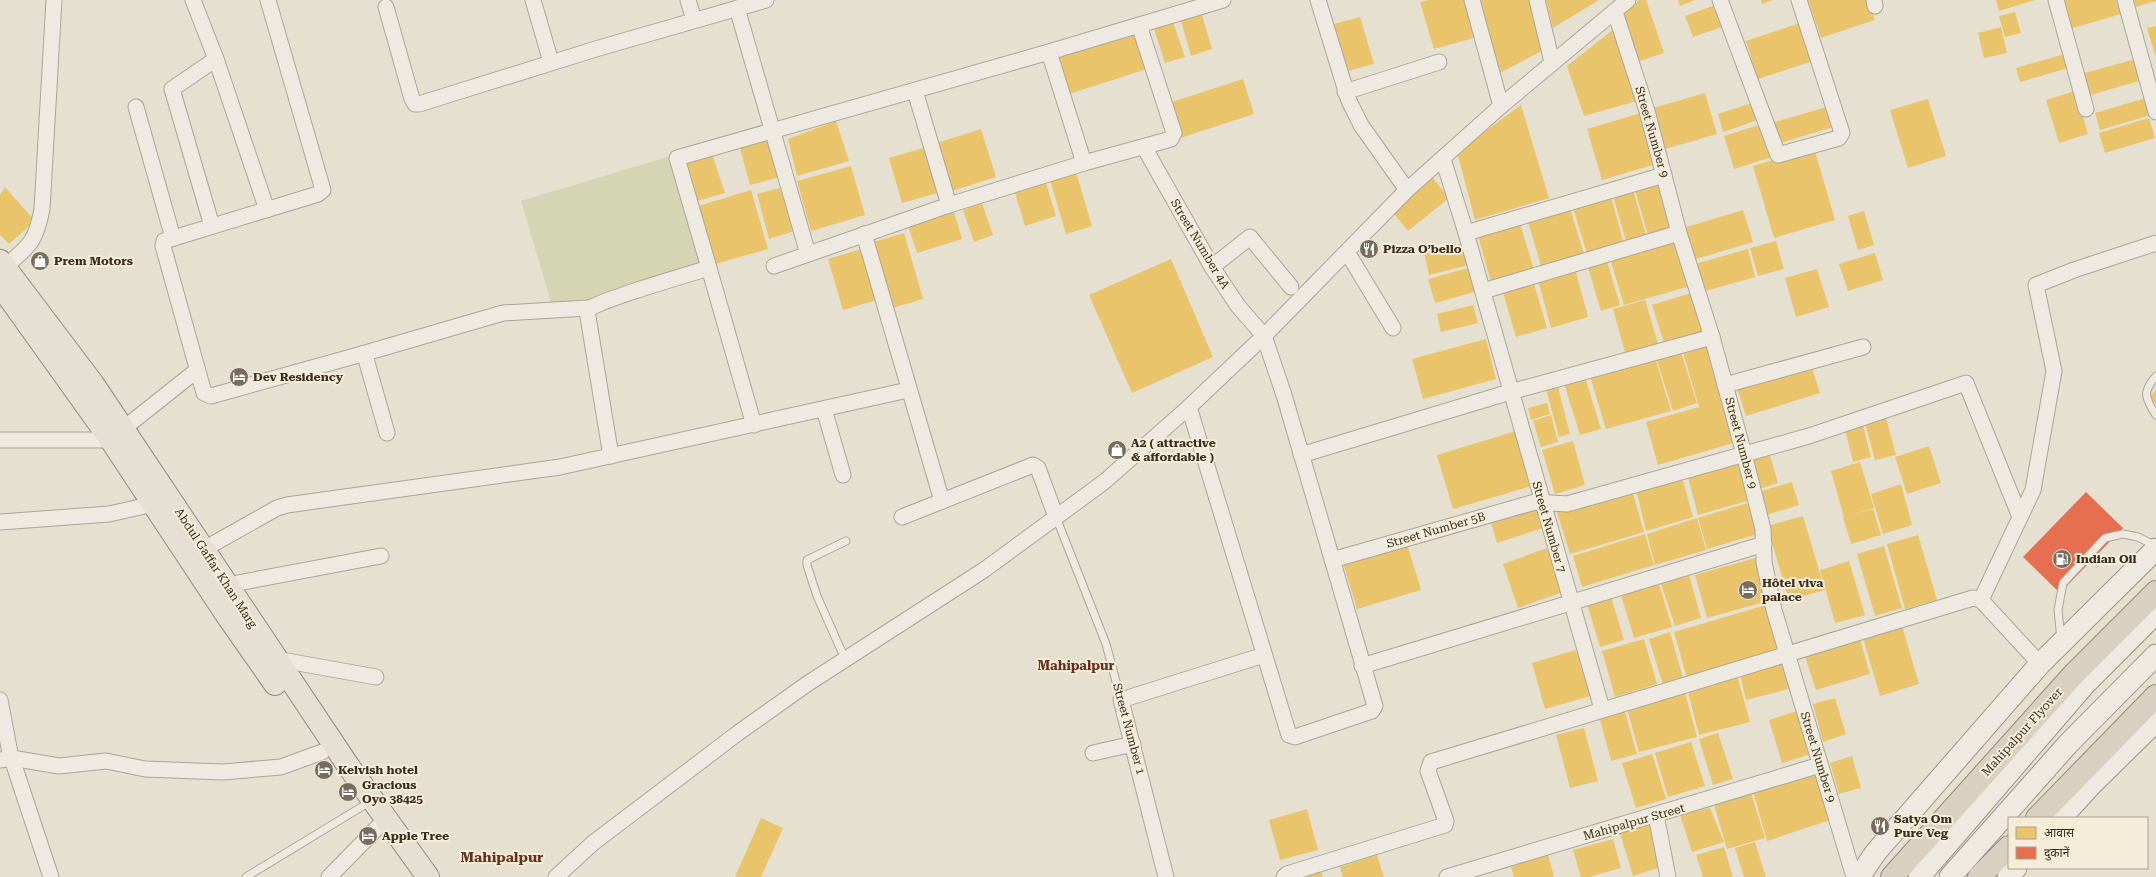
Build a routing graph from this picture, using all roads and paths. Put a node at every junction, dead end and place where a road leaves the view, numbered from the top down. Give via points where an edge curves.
1 (54, 0) edge
2 (193, 0) edge
3 (268, 0) edge
4 (533, 0) edge
5 (688, 0) edge
6 (766, 0) edge
7 (1223, 0) edge
8 (1318, 0) edge
9 (1472, 0) edge
10 (1538, 0) edge
11 (1628, 0) edge
12 (1720, 0) edge
13 (1799, 0) edge
14 (2056, 0) edge
15 (2125, 0) edge
16 (386, 7) dead end
17 (737, 8) junction
18 (1615, 12) junction
19 (694, 20) junction
20 (1139, 25) junction
21 (1049, 52) junction
22 (216, 59) junction
23 (551, 62) junction
24 (1439, 62) dead end
25 (1552, 62) junction
26 (915, 91) junction
27 (1345, 92) junction
28 (1501, 106) junction
29 (136, 107) dead end
30 (2086, 109) dead end
31 (2156, 112) edge
32 (772, 132) junction
33 (1144, 147) junction
34 (1443, 160) junction
35 (1084, 163) junction
36 (1664, 175) junction
37 (1407, 190) junction
38 (949, 205) junction
39 (267, 210) junction
40 (212, 226) junction
41 (1466, 233) junction
42 (1679, 233) junction
43 (864, 234) junction
44 (173, 238) junction
45 (2156, 243) edge
46 (1347, 252) junction
47 (808, 254) junction
48 (774, 266) dead end
49 (1212, 267) junction
50 (709, 268) junction
51 (2, 271) edge
52 (1291, 287) dead end
53 (1483, 291) junction
54 (588, 308) junction
55 (1393, 328) dead end
56 (1264, 336) junction
57 (1712, 338) junction
58 (1863, 347) dead end
59 (362, 354) junction
60 (196, 371) junction
61 (2156, 376) edge
62 (1724, 384) junction
63 (908, 390) junction
64 (1510, 392) junction
65 (1189, 407) junction
66 (824, 408) junction
67 (2156, 415) edge
68 (754, 425) junction
69 (387, 434) dead end
70 (117, 435) junction
71 (0, 440) edge
72 (1744, 454) junction
73 (1301, 455) junction
74 (612, 456) junction
75 (843, 475) dead end
76 (942, 501) junction
77 (1541, 501) junction
78 (154, 504) junction
79 (902, 517) dead end
80 (1056, 517) junction
81 (2020, 517) junction
82 (0, 522) edge
83 (846, 541) dead end
84 (1764, 544) junction
85 (2156, 547) edge
86 (204, 549) junction
87 (381, 556) dead end
88 (1332, 560) junction
89 (227, 585) junction
90 (2156, 592) edge
91 (1981, 600) junction
92 (1572, 603) junction
93 (2156, 613) edge
94 (2062, 643) junction
95 (1786, 654) junction
96 (1264, 655) junction
97 (2156, 655) edge
98 (276, 659) junction
99 (845, 659) junction
100 (2040, 664) junction
101 (1362, 666) junction
102 (376, 677) dead end
103 (2156, 696) edge
104 (0, 700) edge
105 (1121, 700) junction
106 (1602, 709) junction
107 (2156, 721) edge
108 (1133, 744) junction
109 (322, 752) junction
110 (1093, 753) dead end
111 (6, 759) edge
112 (1820, 765) junction
113 (363, 806) junction
114 (1656, 815) junction
115 (2038, 817) edge
116 (2062, 817) edge
117 (379, 826) junction
118 (2008, 848) edge
119 (2015, 869) edge
120 (51, 877) edge
121 (246, 877) edge
122 (329, 877) edge
123 (416, 877) edge
124 (428, 877) edge
125 (556, 877) edge
126 (1166, 877) edge
127 (1284, 877) edge
128 (1447, 877) edge
129 (1668, 877) edge
130 (1854, 877) edge
131 (1859, 877) edge
132 (1892, 877) edge
133 (1919, 877) edge
134 (1950, 877) edge
135 (1979, 877) edge
136 (2008, 877) edge

1 - 51 street via 42,209 34,239
2 - 22 street
3 - 39 street via 323,190 318,194
4 - 23 street
5 - 19 street
6 - 17 street
7 - 20 street
8 - 27 street
9 - 28 street
10 - 25 street
11 - 18 street
12 - 13 street via 1778,155 1839,138 1842,133
14 - 30 street
15 - 31 street
16 - 23 street via 415,104
17 - 19 street
17 - 32 street
18 - 25 street
18 - 36 street, Street Number 9 via 1647,111
19 - 23 street
20 - 21 street
20 - 33 street via 1174,135 1171,139
21 - 26 street
21 - 35 street
22 - 39 street
22 - 40 street via 172,89
24 - 27 street
25 - 28 street
26 - 32 street
26 - 38 street
27 - 37 street via 1361,126
28 - 34 street
29 - 44 street
32 - 47 street
32 - 50 street via 677,158
33 - 35 street
33 - 49 street, Street Number 4A
34 - 37 street
34 - 41 street, Street Number 7
35 - 38 street
36 - 41 street
36 - 42 street, Street Number 9
37 - 46 street
38 - 43 street
39 - 40 street
40 - 44 street
41 - 53 street, Street Number 7
42 - 53 street
42 - 57 street, Street Number 9
43 - 47 street
43 - 63 street
44 - 60 street via 164,241 163,246
45 - 81 street via 2074,270 2036,286 2054,371 2033,490
46 - 55 street
46 - 56 street
47 - 48 street
49 - 52 street via 1250,237
49 - 56 street, Street Number 4A via 1238,306
50 - 54 street
50 - 68 street
51 - 70 main road, Abdul Gaffar Khan Marg
53 - 64 street, Street Number 7
54 - 59 street via 503,313
54 - 74 street
56 - 65 street
56 - 73 street
57 - 62 street, Street Number 9
57 - 64 street
58 - 62 street
59 - 60 street via 211,396 204,392
59 - 69 street via 366,359
60 - 70 street
61 - 67 lane via 2146,391 2149,404
62 - 72 street, Street Number 9
63 - 66 street
63 - 76 street
64 - 73 street
64 - 77 street, Street Number 7
65 - 80 street via 1104,482
65 - 96 street
66 - 68 street
66 - 75 street
68 - 74 street
70 - 71 street
70 - 78 main road, Abdul Gaffar Khan Marg
70 - 86 main road, Abdul Gaffar Khan Marg
72 - 77 street via 1568,504
72 - 81 street via 1809,436 1966,383
72 - 84 street, Street Number 9 via 1760,514
73 - 88 street
74 - 86 street via 560,467 287,505 277,508
76 - 79 street
76 - 80 street via 1036,465
77 - 88 street, Street Number 5B
77 - 92 street, Street Number 7
78 - 82 street via 109,514
78 - 109 main road, Abdul Gaffar Khan Marg via 226,614
80 - 99 street via 984,570
80 - 105 lane, Street Number 1 via 1106,644
81 - 91 street
83 - 99 lane via 807,560 817,596
84 - 92 street
84 - 95 street, Street Number 9 via 1767,583
85 - 94 main road
85 - 94 lane via 2138,537 2123,534 2105,538 2063,583 2058,610
86 - 89 main road, Abdul Gaffar Khan Marg
87 - 89 street
88 - 101 street
89 - 98 main road, Abdul Gaffar Khan Marg
90 - 132 highway, Mahipalpur Flyover via 2074,674
91 - 95 street via 1973,598 1910,619
91 - 100 street
92 - 101 street
92 - 106 street, Street Number 7
93 - 133 main road via 2086,683
94 - 100 main road
95 - 106 street
95 - 112 street, Street Number 9
96 - 101 street via 1288,732 1292,737 1375,709
96 - 105 street
97 - 134 main road via 2068,744
98 - 102 street
98 - 124 main road, Abdul Gaffar Khan Marg
99 - 125 street via 744,729 656,795 593,843
100 - 131 main road via 1876,852
103 - 115 highway
104 - 111 street
105 - 108 street, Street Number 1
106 - 127 street via 1431,762 1428,771 1446,821 1445,825
107 - 116 main road
108 - 110 street
108 - 126 street, Street Number 1
109 - 111 street via 281,767 223,772 145,769 106,761 59,766
109 - 113 main road, Abdul Gaffar Khan Marg
111 - 120 street
112 - 114 street, Mahipalpur Street
112 - 130 street, Street Number 9
113 - 117 main road, Abdul Gaffar Khan Marg
113 - 121 lane
114 - 128 street, Mahipalpur Street
114 - 129 street
117 - 122 street
117 - 123 main road, Abdul Gaffar Khan Marg
118 - 135 highway
119 - 136 main road

